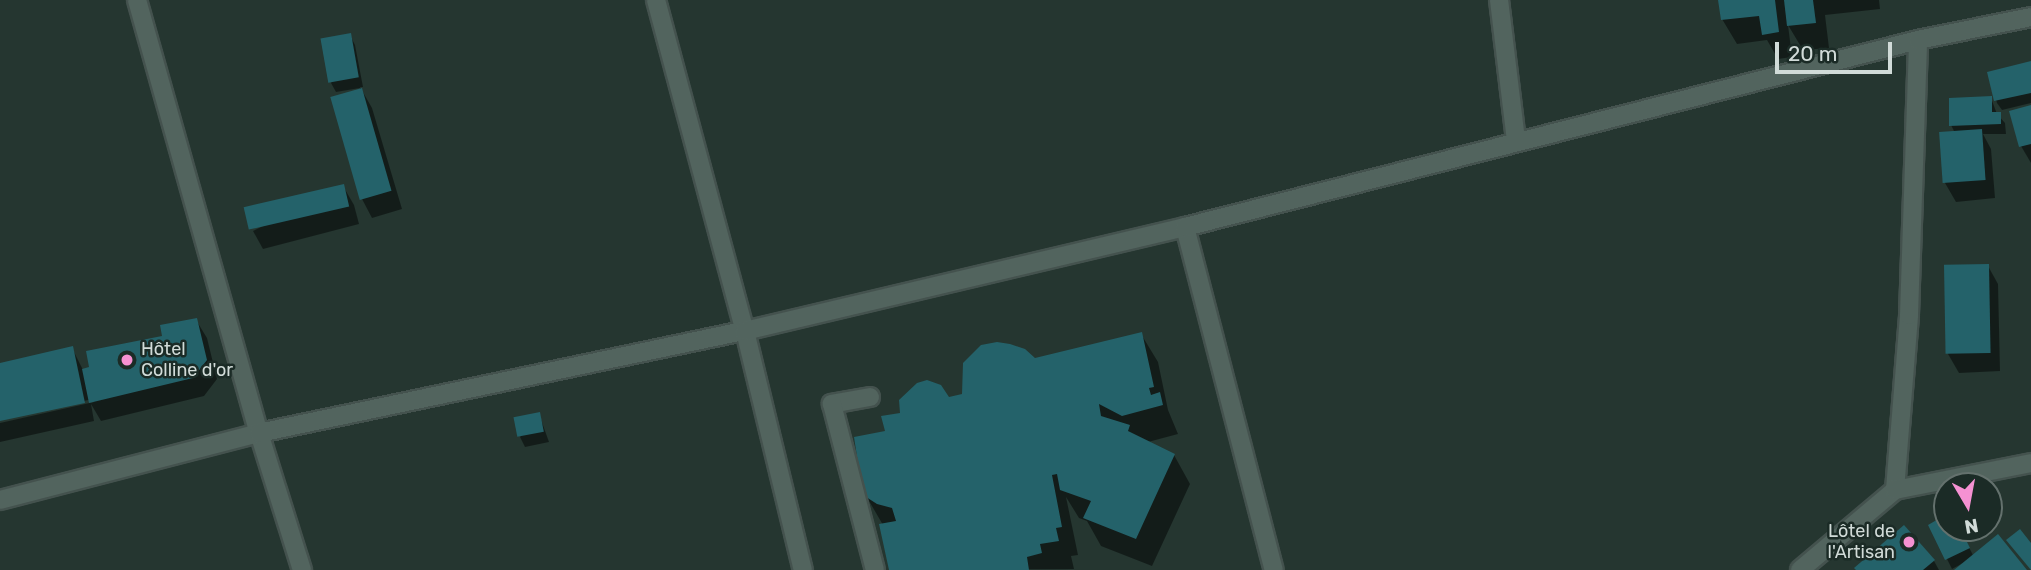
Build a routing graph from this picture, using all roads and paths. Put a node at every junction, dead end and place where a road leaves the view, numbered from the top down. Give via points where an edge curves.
1 (137, 0) edge
2 (656, 0) edge
3 (1499, 0) edge
4 (2031, 17) edge
5 (1918, 40) junction
6 (1516, 140) junction
7 (1185, 227) junction
8 (745, 331) junction
9 (870, 397) dead end
10 (259, 433) junction
11 (2031, 463) edge
12 (1895, 490) junction
13 (0, 500) edge
14 (302, 570) edge
15 (803, 570) edge
16 (875, 570) edge
17 (1273, 570) edge
18 (1800, 570) edge

1 - 10 street
2 - 8 street
3 - 6 street
4 - 5 street
5 - 6 street
5 - 12 street via 1909,315
6 - 7 street
7 - 8 street
7 - 17 street
8 - 10 street
8 - 15 street
9 - 16 street via 832,404
10 - 13 street
10 - 14 street
11 - 12 street
12 - 18 street

